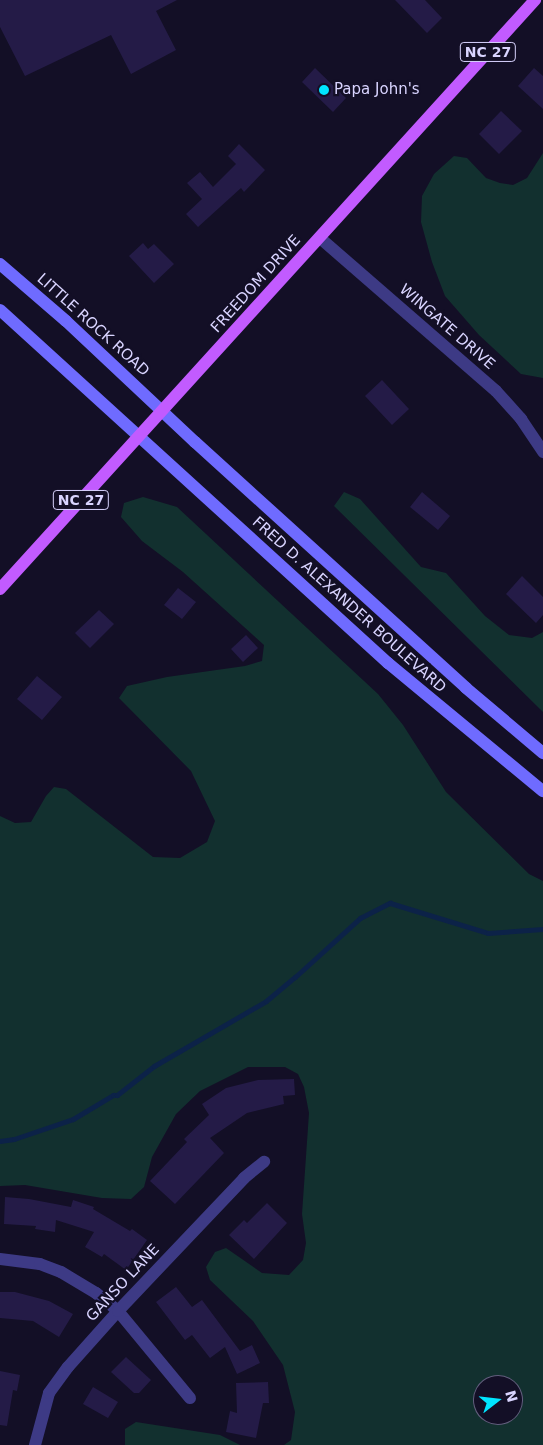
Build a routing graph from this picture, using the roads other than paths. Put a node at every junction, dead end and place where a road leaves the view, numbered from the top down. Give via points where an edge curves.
1 (535, 0) edge
2 (320, 238) junction
3 (0, 264) edge
4 (0, 310) edge
5 (162, 411) junction
6 (139, 437) junction
7 (543, 452) edge
8 (0, 590) edge
9 (543, 754) edge
10 (543, 791) edge
11 (264, 1162) dead end
12 (0, 1259) edge
13 (118, 1311) junction
14 (190, 1398) dead end
15 (35, 1445) edge

1 - 2 main road, FREEDOM DRIVE / NC 27
2 - 5 main road, FREEDOM DRIVE / NC 27
2 - 7 street, WINGATE DRIVE via 496,391 521,419
3 - 5 main road, LITTLE ROCK ROAD
4 - 6 main road
5 - 6 main road, FREEDOM DRIVE / NC 27
5 - 9 main road, FRED D. ALEXANDER BOULEVARD via 459,682
6 - 8 main road, FREEDOM DRIVE / NC 27
6 - 10 main road, FRED D. ALEXANDER BOULEVARD via 388,663
11 - 13 street, GANSO LANE via 244,1178
12 - 13 street via 40,1264 62,1272
13 - 14 street
13 - 15 street, GANSO LANE via 68,1367 50,1393

